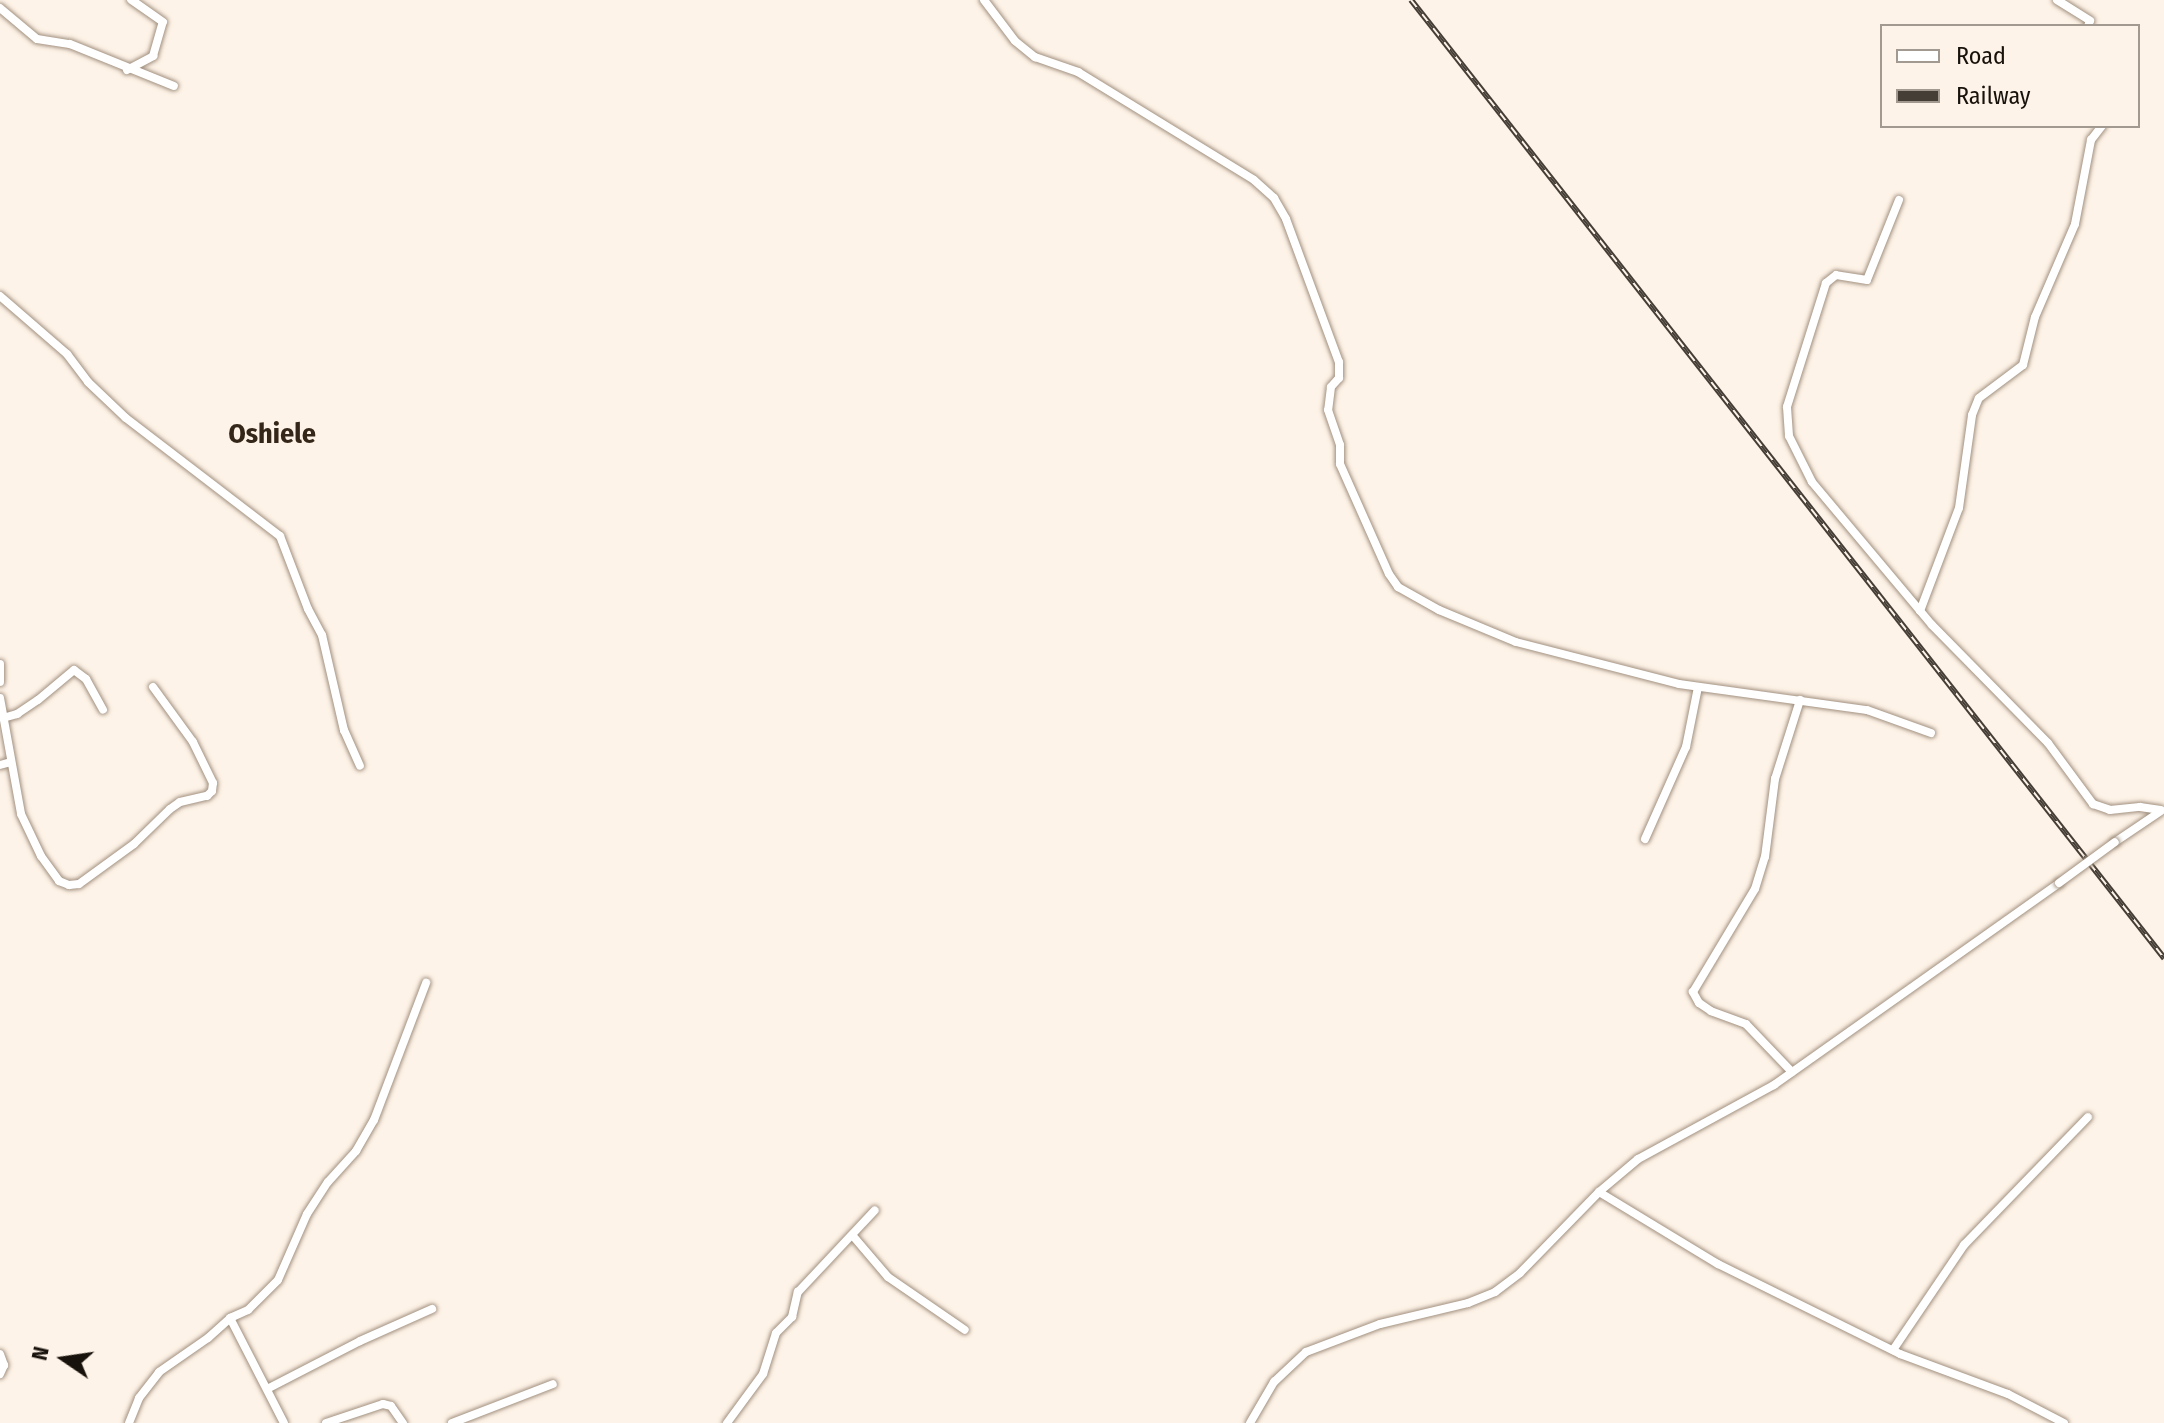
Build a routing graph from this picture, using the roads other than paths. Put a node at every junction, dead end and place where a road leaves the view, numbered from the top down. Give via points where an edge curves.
1 (131, 0) edge
2 (984, 0) edge
3 (2057, 0) edge
4 (0, 8) edge
5 (2089, 24) edge
6 (127, 70) junction
7 (174, 86) dead end
8 (2100, 128) edge
9 (1899, 200) dead end
10 (0, 296) edge
11 (1920, 611) junction
12 (0, 664) edge
13 (0, 682) edge
14 (153, 687) dead end
15 (1698, 687) junction
16 (0, 698) edge
17 (1800, 700) junction
18 (103, 710) dead end
19 (3, 718) junction
20 (1931, 733) dead end
21 (11, 762) junction
22 (0, 765) edge
23 (360, 766) dead end
24 (2163, 810) edge
25 (1645, 839) dead end
26 (426, 983) dead end
27 (1792, 1072) junction
28 (2088, 1117) dead end
29 (1599, 1192) junction
30 (875, 1210) dead end
31 (853, 1236) junction
32 (432, 1309) dead end
33 (230, 1318) junction
34 (965, 1330) dead end
35 (1893, 1350) junction
36 (0, 1354) edge
37 (0, 1374) edge
38 (553, 1384) dead end
39 (269, 1388) junction
40 (129, 1423) edge
41 (284, 1423) edge
42 (326, 1423) edge
43 (403, 1423) edge
44 (452, 1423) edge
45 (727, 1423) edge
46 (1250, 1423) edge
47 (2064, 1423) edge

1 - 6 street via 163,22 153,56
2 - 15 street via 1015,41 1035,57 1078,72 1254,180 1274,198 1339,362 1328,410 1340,445 1340,464 1398,587 1516,642
3 - 5 street
4 - 6 street via 37,39 70,44
6 - 7 street
8 - 11 street via 2091,140 2075,224 2035,317 2023,365 1979,398 1972,415 1959,508
9 - 11 street via 1867,280 1836,275 1826,283 1787,407 1789,436 1812,482
10 - 23 street via 67,354 126,418 280,536 322,635 344,730
11 - 24 street via 2048,743 2093,804 2110,810
12 - 13 street
14 - 21 street via 193,742 212,791 180,802 79,884 59,881 41,856 21,814
15 - 17 street
15 - 25 street via 1686,747
16 - 19 street
17 - 20 street via 1867,710
17 - 27 street via 1775,779 1765,857 1755,889 1693,992 1711,1011 1746,1024
18 - 19 street via 86,679 74,670 38,700
19 - 21 street
21 - 22 street
24 - 27 street, bridge
26 - 33 street via 365,1136 307,1214 278,1280 248,1310
27 - 29 street via 1661,1145
28 - 35 street via 1964,1245
29 - 35 street via 1718,1264
29 - 46 street via 1495,1292 1380,1324 1306,1352 1274,1382
30 - 31 street
31 - 34 street via 888,1277
31 - 45 street via 798,1292 792,1317 776,1333 763,1374
32 - 39 street
33 - 39 street
33 - 40 street via 159,1372 139,1398
35 - 47 street via 2008,1394
36 - 37 street
38 - 44 street
39 - 41 street
42 - 43 street via 383,1404 391,1406

